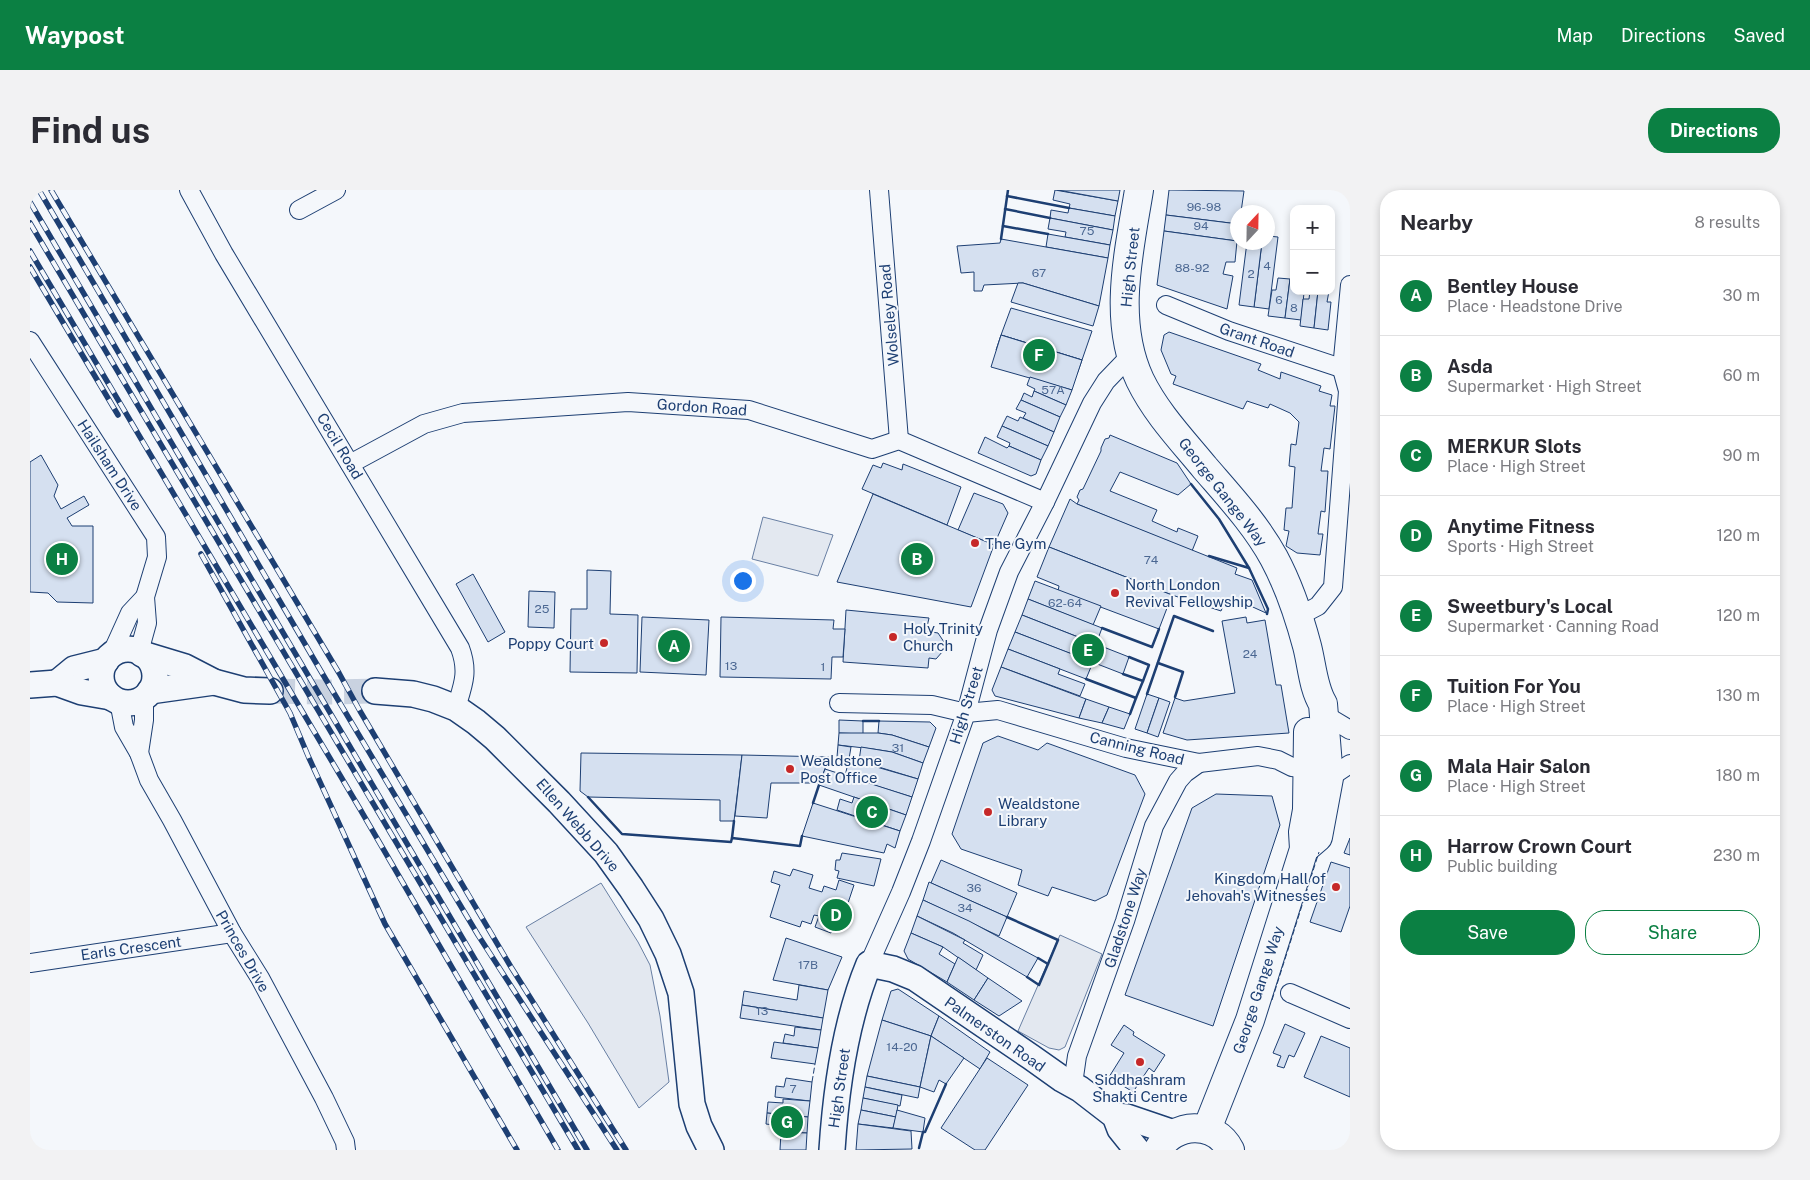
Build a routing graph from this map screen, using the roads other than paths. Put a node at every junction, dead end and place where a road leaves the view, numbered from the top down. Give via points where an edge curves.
1 (189, 190) edge
2 (336, 190) edge
3 (879, 190) edge
4 (1139, 190) edge
5 (299, 210) dead end
6 (1350, 285) edge
7 (1166, 305) dead end
8 (30, 341) edge
9 (1131, 355) junction
10 (1346, 370) edge
11 (899, 440) junction
12 (350, 464) junction
13 (1046, 502) junction
14 (145, 597) junction
15 (1299, 616) junction
16 (141, 653) junction
17 (108, 658) junction
18 (57, 682) junction
19 (214, 682) junction
20 (30, 685) edge
21 (270, 691) tunnel mouth
22 (375, 691) tunnel mouth
23 (147, 694) junction
24 (115, 699) junction
25 (839, 703) dead end
26 (1321, 704) junction
27 (456, 708) junction
28 (966, 713) junction
29 (1350, 730) edge
30 (139, 753) junction
31 (1199, 763) junction
32 (1329, 766) edge
33 (232, 933) junction
34 (30, 963) edge
35 (869, 964) junction
36 (1290, 994) dead end
37 (1350, 1019) edge
38 (1073, 1084) junction
39 (1115, 1116) junction
40 (1207, 1129) junction
41 (1166, 1142) edge
42 (346, 1150) edge
43 (711, 1150) edge
44 (832, 1150) edge
45 (1137, 1150) edge
46 (1230, 1150) edge

1 - 12 street, Cecil Road
2 - 5 street
3 - 11 street, Wolseley Road
4 - 9 main road, High Street via 1126,273 1125,313
6 - 10 street
7 - 10 street, Grant Road via 1229,331
8 - 14 street, Hailsham Drive via 156,537 158,558
9 - 13 street, High Street via 1106,381 1092,403
9 - 15 main road, George Gange Way via 1140,380 1165,420 1255,527 1274,558
10 - 15 street via 1348,391 1333,587 1318,606
11 - 12 street, Gordon Road via 872,449 749,410 628,402 463,413 424,424
11 - 13 street
12 - 27 street, Cecil Road via 460,648 466,667
13 - 28 street, High Street via 1006,580 988,630
14 - 16 street, Hailsham Drive via 146,623
14 - 17 street, Hailsham Drive via 130,613
15 - 26 main road, George Gange Way
16 - 17 street via 125,650
16 - 19 street via 184,667
16 - 23 street via 153,666 154,683
17 - 18 street via 74,669
17 - 24 street via 101,677 106,691
18 - 20 street
18 - 24 street via 82,692
19 - 21 street via 244,690
19 - 23 street
22 - 27 street, Ellen Webb Drive via 413,694
23 - 24 street via 136,702
23 - 30 street, Princes Drive
24 - 30 street, Princes Drive via 124,727
25 - 28 street, Canning Road via 932,705
26 - 29 street
26 - 32 main road, George Gange Way via 1306,711 1309,737
27 - 43 street, Ellen Webb Drive via 495,738 606,853 651,919 668,954 681,993 692,1104
28 - 31 street, Canning Road via 998,710 1126,748
28 - 35 street, High Street via 911,866
30 - 33 street, Princes Drive via 148,780
31 - 32 street, Canning Road via 1258,756 1292,767
31 - 38 street, Gladstone Way via 1178,781 1154,826 1125,921 1077,1056
32 - 40 main road, George Gange Way via 1318,837 1304,849 1250,1020
33 - 34 street, Earls Crescent
33 - 42 street, Princes Drive via 260,978 324,1098
35 - 38 street, Palmerston Road via 894,969 914,978 1062,1080
35 - 44 street, High Street via 848,1026
36 - 37 street
38 - 39 street, Palmerston Road
39 - 41 street, Palmerston Road via 1134,1119
39 - 45 street, Palmerston Road via 1120,1129
40 - 41 main road via 1190,1128
40 - 46 main road via 1220,1136

